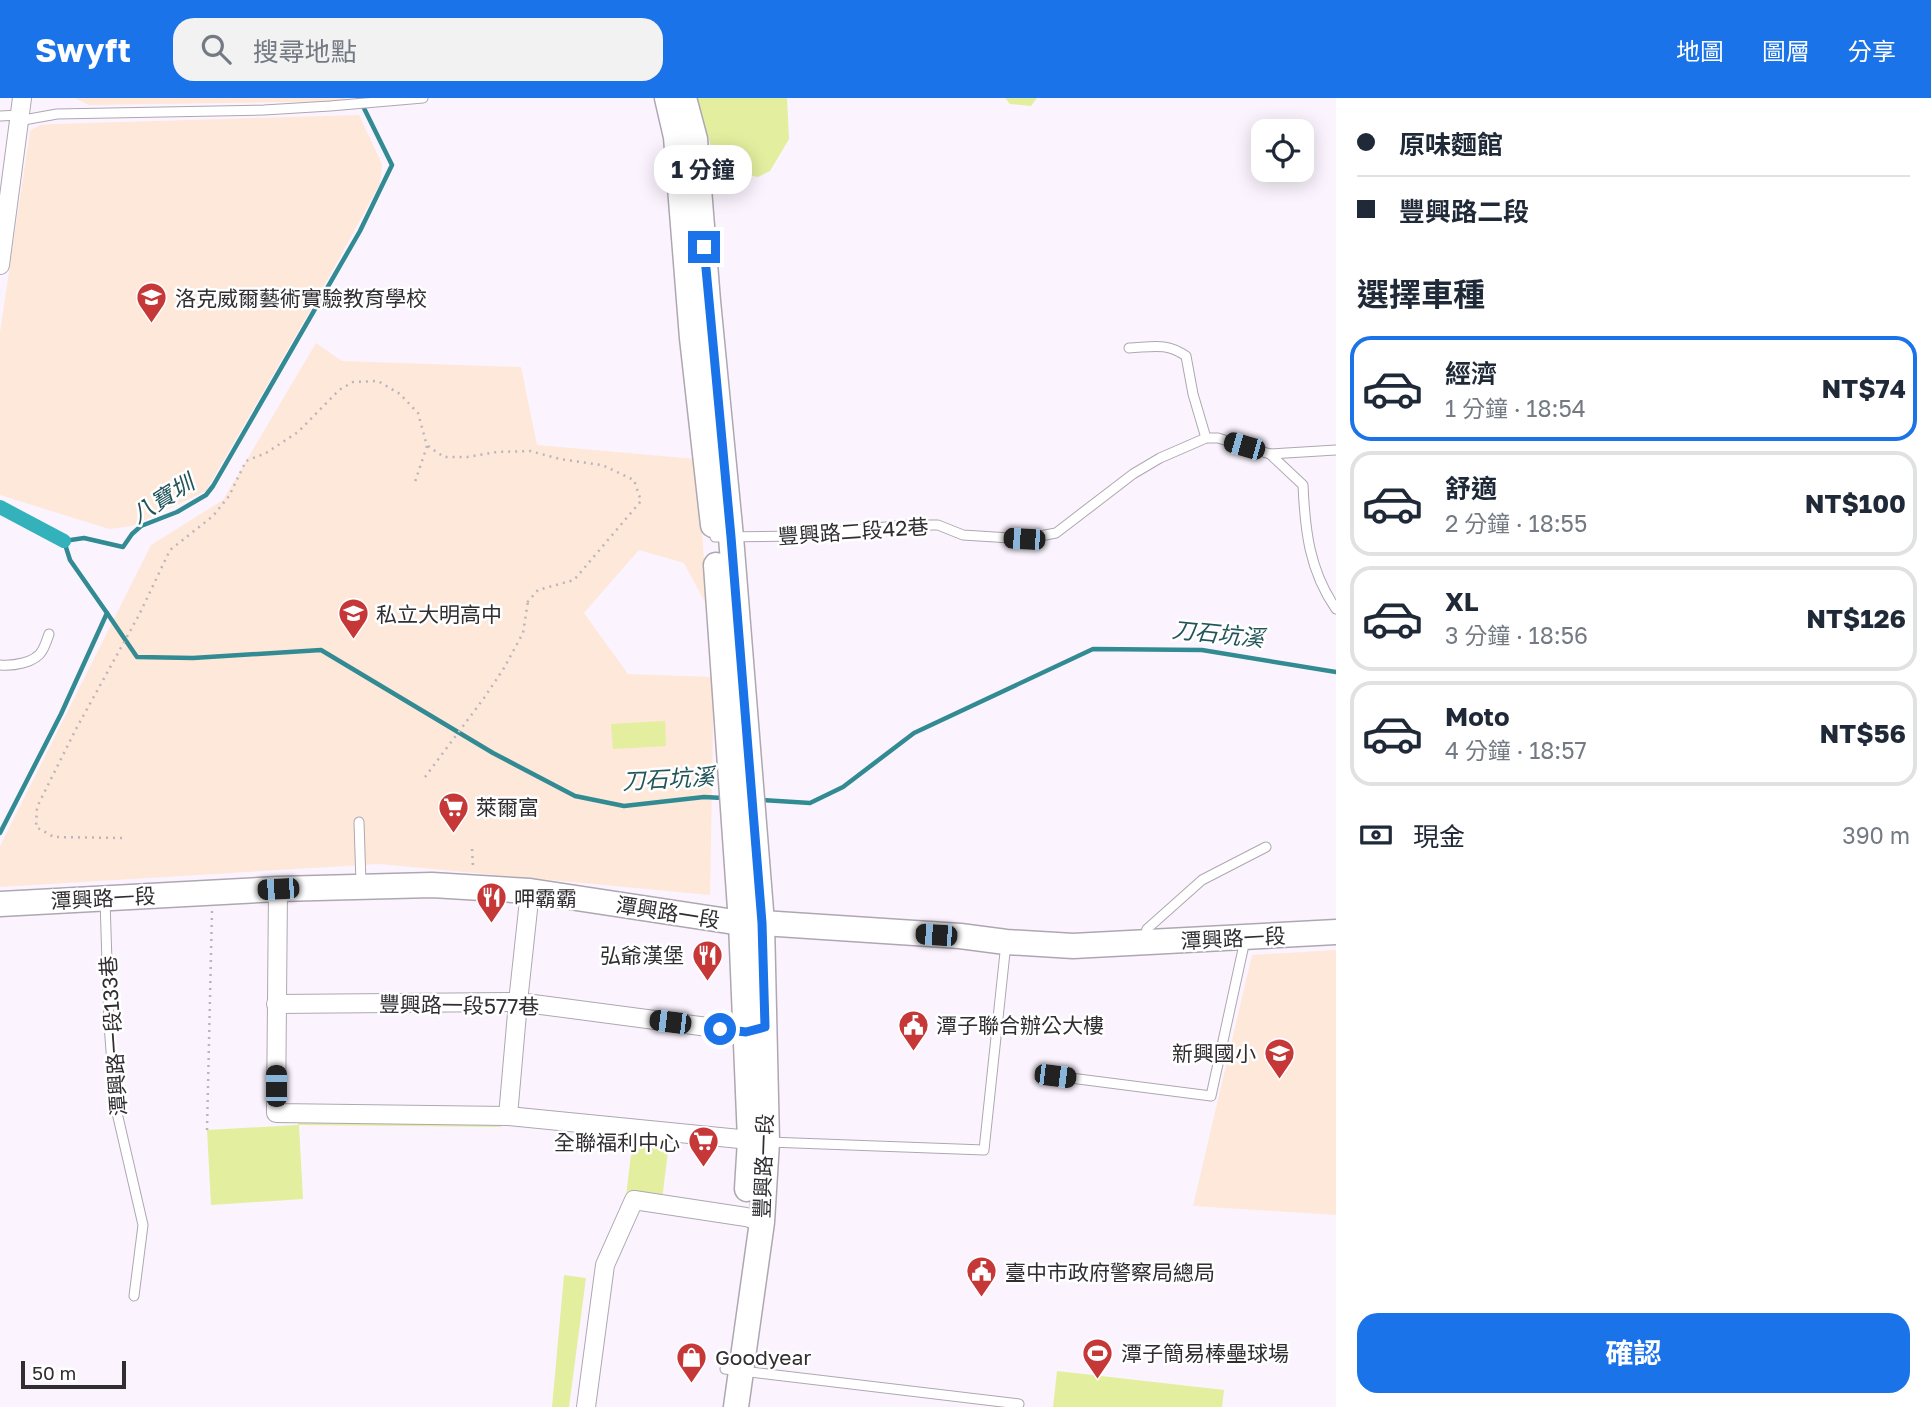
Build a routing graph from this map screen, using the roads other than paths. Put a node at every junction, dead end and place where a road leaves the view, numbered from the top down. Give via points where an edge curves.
1 (423, 98) edge
2 (667, 98) edge
3 (684, 98) edge
4 (20, 111) edge
5 (0, 116) edge
6 (0, 265) edge
7 (1129, 348) dead end
8 (1206, 438) junction
9 (1336, 450) edge
10 (1270, 454) junction
11 (723, 537) junction
12 (1336, 609) edge
13 (49, 634) dead end
14 (0, 665) edge
15 (359, 822) dead end
16 (1266, 847) dead end
17 (362, 886) junction
18 (278, 889) junction
19 (530, 891) junction
20 (105, 898) junction
21 (0, 904) edge
22 (751, 923) junction
23 (1336, 932) edge
24 (1246, 937) junction
25 (1006, 942) junction
26 (1142, 942) junction
27 (518, 1002) junction
28 (276, 1004) junction
29 (755, 1030) junction
30 (1055, 1076) dead end
31 (508, 1116) junction
32 (758, 1141) junction
33 (754, 1220) junction
34 (134, 1296) dead end
35 (733, 1370) junction
36 (1019, 1404) dead end
37 (586, 1407) edge
38 (719, 1407) edge
39 (736, 1407) edge

1 - 4 lane via 264,110
2 - 11 street via 676,137 692,338
3 - 11 street via 695,139
4 - 5 lane
4 - 6 street
7 - 8 lane via 1174,347 1186,356
8 - 10 lane
8 - 11 lane, 豐興路二段42巷 via 1133,474 1056,533 1024,539 962,535 939,525 905,525 799,536
9 - 10 lane
10 - 12 lane via 1303,485 1311,559
11 - 22 street, 豐興路一段
13 - 14 lane via 37,657
15 - 17 lane
16 - 26 lane via 1202,880 1147,929
17 - 18 street, 潭興路一段
17 - 19 street, 潭興路一段
18 - 20 street, 潭興路一段
18 - 28 street
19 - 22 street, 潭興路一段
19 - 27 street
20 - 21 street, 潭興路一段
20 - 34 lane, 潭興路一段133巷 via 115,1104 143,1225
22 - 25 street, 潭興路一段
22 - 29 street, 豐興路一段
23 - 24 street, 潭興路一段
24 - 26 street, 潭興路一段
24 - 30 lane via 1211,1096
25 - 26 street, 潭興路一段 via 1073,946
25 - 32 lane via 984,1150
27 - 28 street, 豐興路一段577巷
27 - 29 street, 豐興路一段577巷
27 - 31 street
28 - 31 street via 276,1113
29 - 32 street, 豐興路一段
31 - 32 street
32 - 33 street, 豐興路一段
33 - 35 street, 豐興路一段
33 - 37 street via 634,1200 605,1265
35 - 36 lane
35 - 38 street, 豐興路一段
35 - 39 street, 豐興路一段

